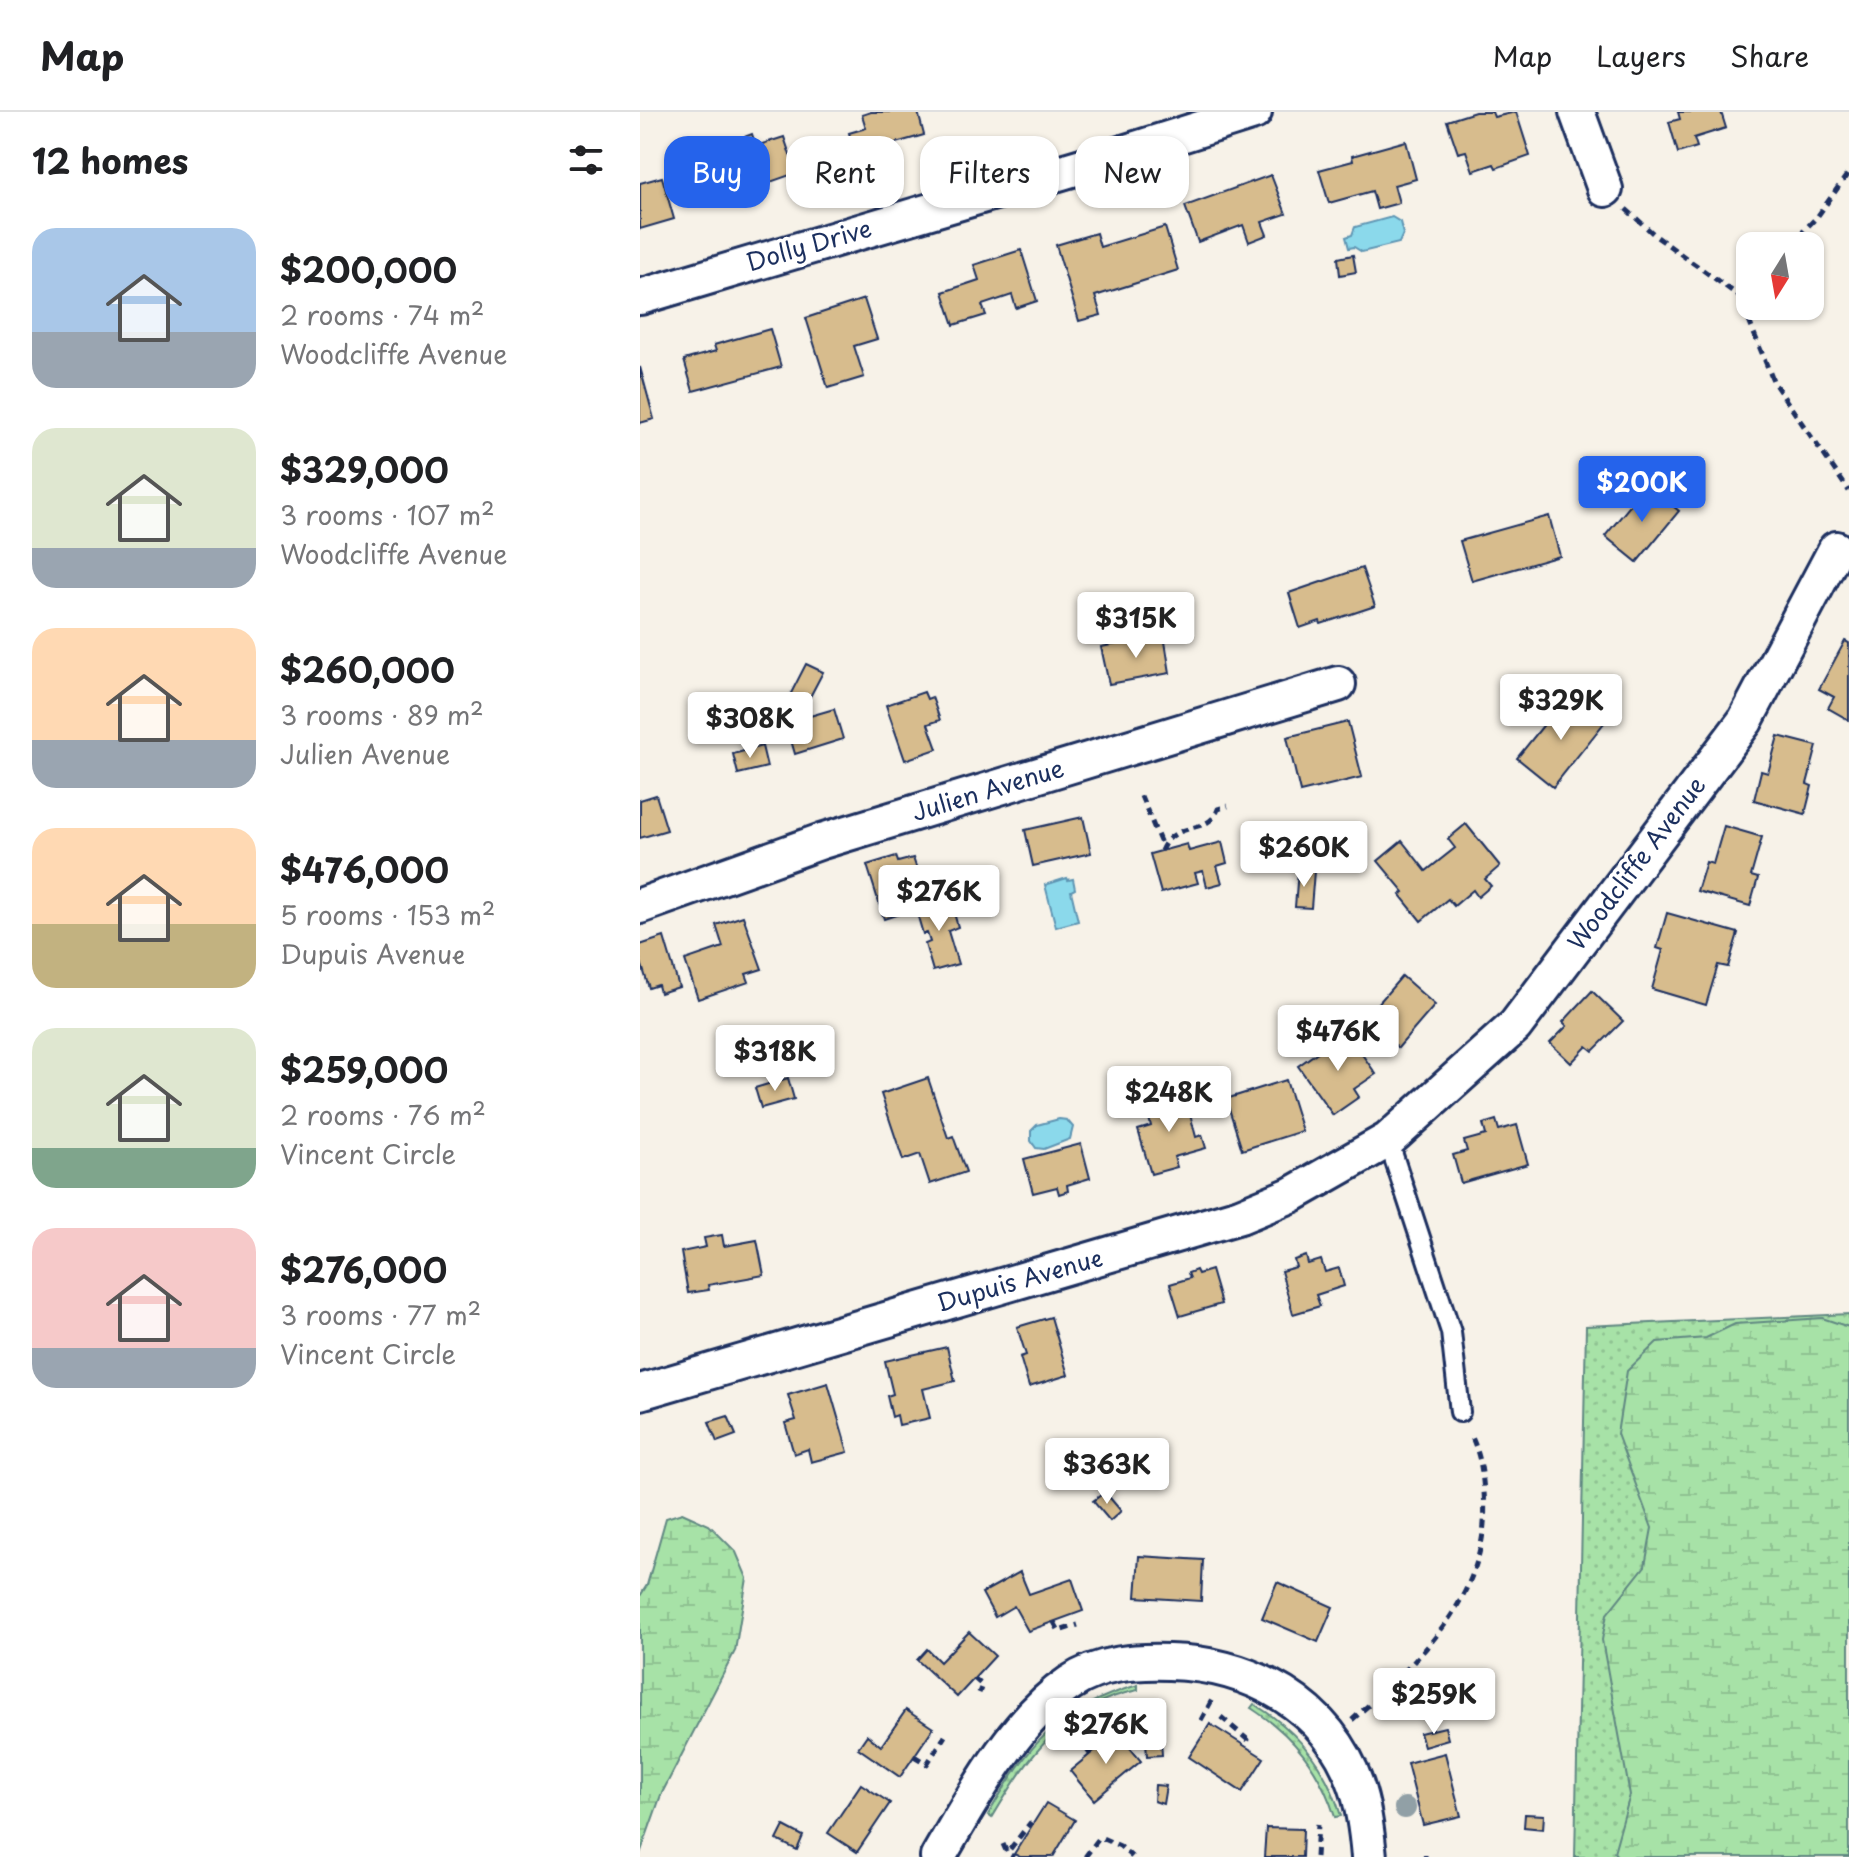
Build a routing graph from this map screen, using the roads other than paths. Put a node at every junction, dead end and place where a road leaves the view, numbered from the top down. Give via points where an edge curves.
1 (1254, 112) edge
2 (1577, 112) edge
3 (1605, 189) road end
4 (640, 297) edge
5 (1836, 549) dead end
6 (1338, 684) dead end
7 (640, 906) edge
8 (1388, 1140) junction
9 (640, 1392) edge
10 (1460, 1412) road end
11 (938, 1857) edge
12 (1369, 1857) edge

1 - 4 street, Dolly Drive
2 - 3 street
5 - 8 street, Woodcliffe Avenue via 1745,721 1515,1026
6 - 7 street, Julien Avenue via 822,841
8 - 9 street, Dupuis Avenue via 1291,1195 1240,1216
8 - 10 lane via 1451,1332
11 - 12 street via 992,1769 1052,1695 1073,1680 1117,1663 1153,1662 1246,1675 1302,1707 1346,1763 1366,1825

